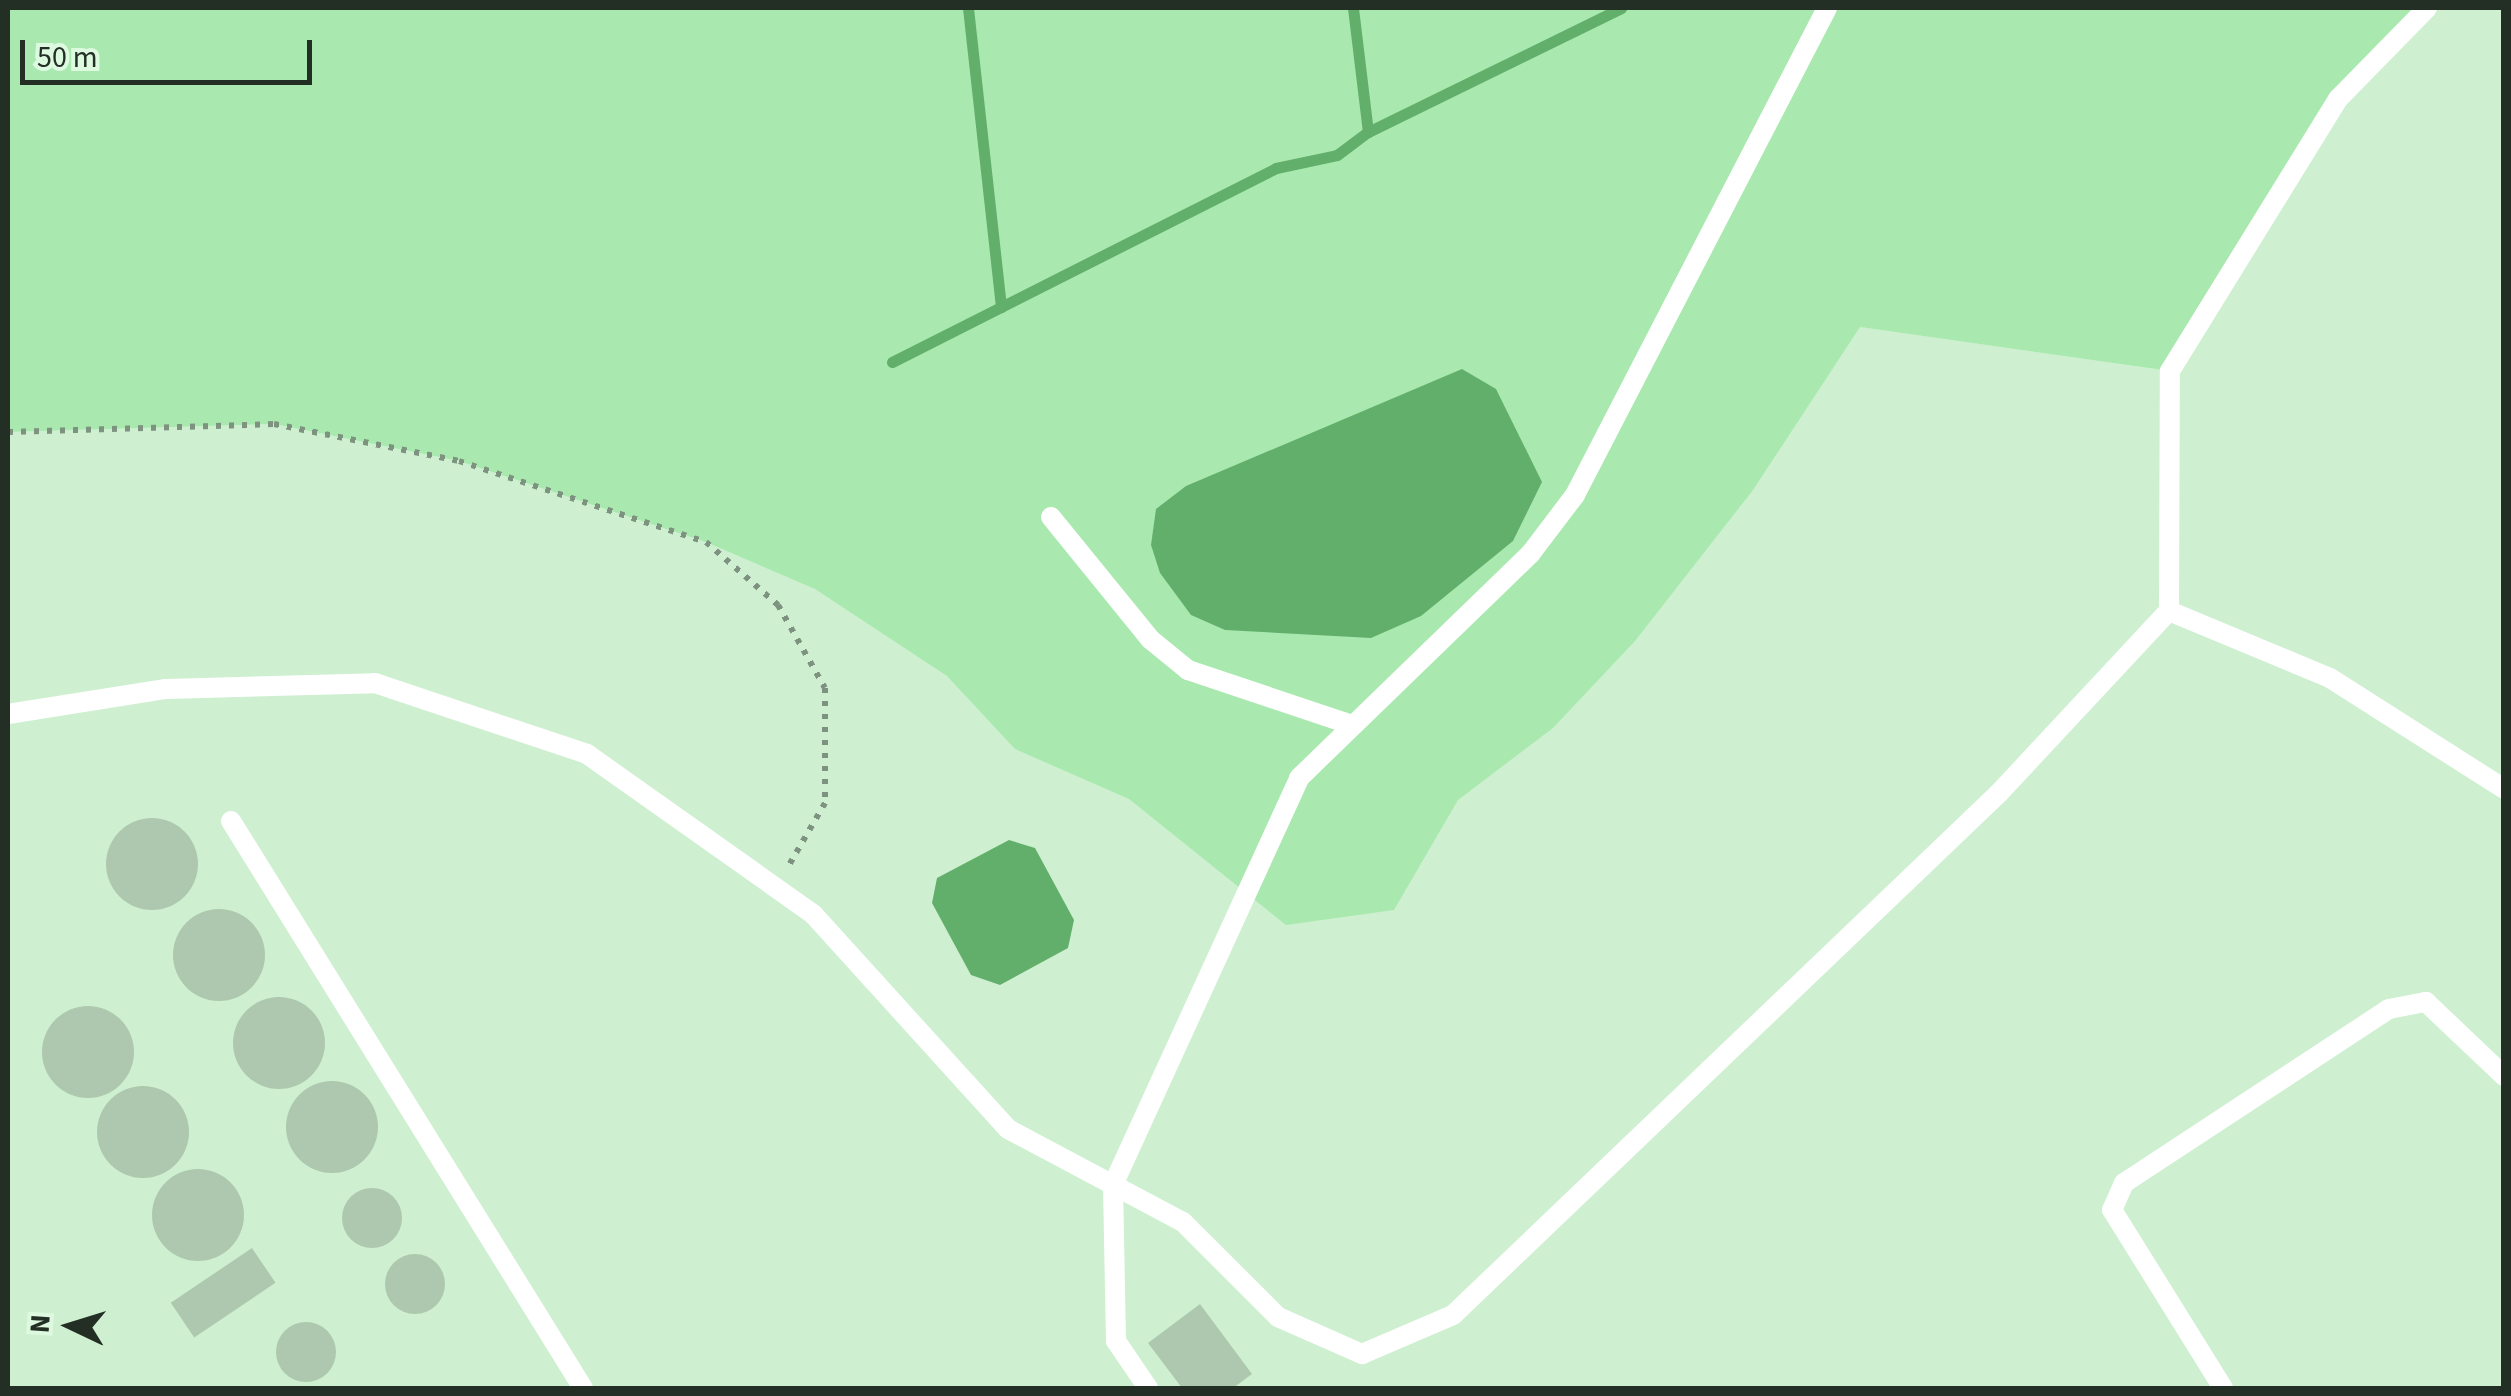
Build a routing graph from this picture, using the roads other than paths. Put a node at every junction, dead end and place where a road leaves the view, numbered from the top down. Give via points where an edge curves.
1 (1827, 8) edge
2 (2426, 8) edge
3 (1051, 518) dead end
4 (2169, 610) junction
5 (8, 714) edge
6 (1352, 725) junction
7 (2504, 789) edge
8 (232, 821) dead end
9 (2504, 1076) edge
10 (1113, 1185) junction
11 (559, 1353) junction
12 (571, 1388) edge
13 (582, 1388) edge
14 (1148, 1388) edge
15 (2222, 1388) edge

1 - 6 lane via 1575,495 1532,553
2 - 4 lane via 2338,99 2170,371
3 - 6 lane via 1188,670
4 - 7 lane via 2330,678
4 - 10 lane via 1999,793 1453,1315 1362,1354 1278,1317 1183,1222
5 - 10 lane via 166,689 376,683 587,754 813,914 1008,1129
6 - 10 lane via 1299,778
8 - 11 lane
9 - 15 lane via 2426,1002 2389,1009 2124,1183 2112,1210
10 - 14 lane via 1116,1341
11 - 12 lane
11 - 13 lane

